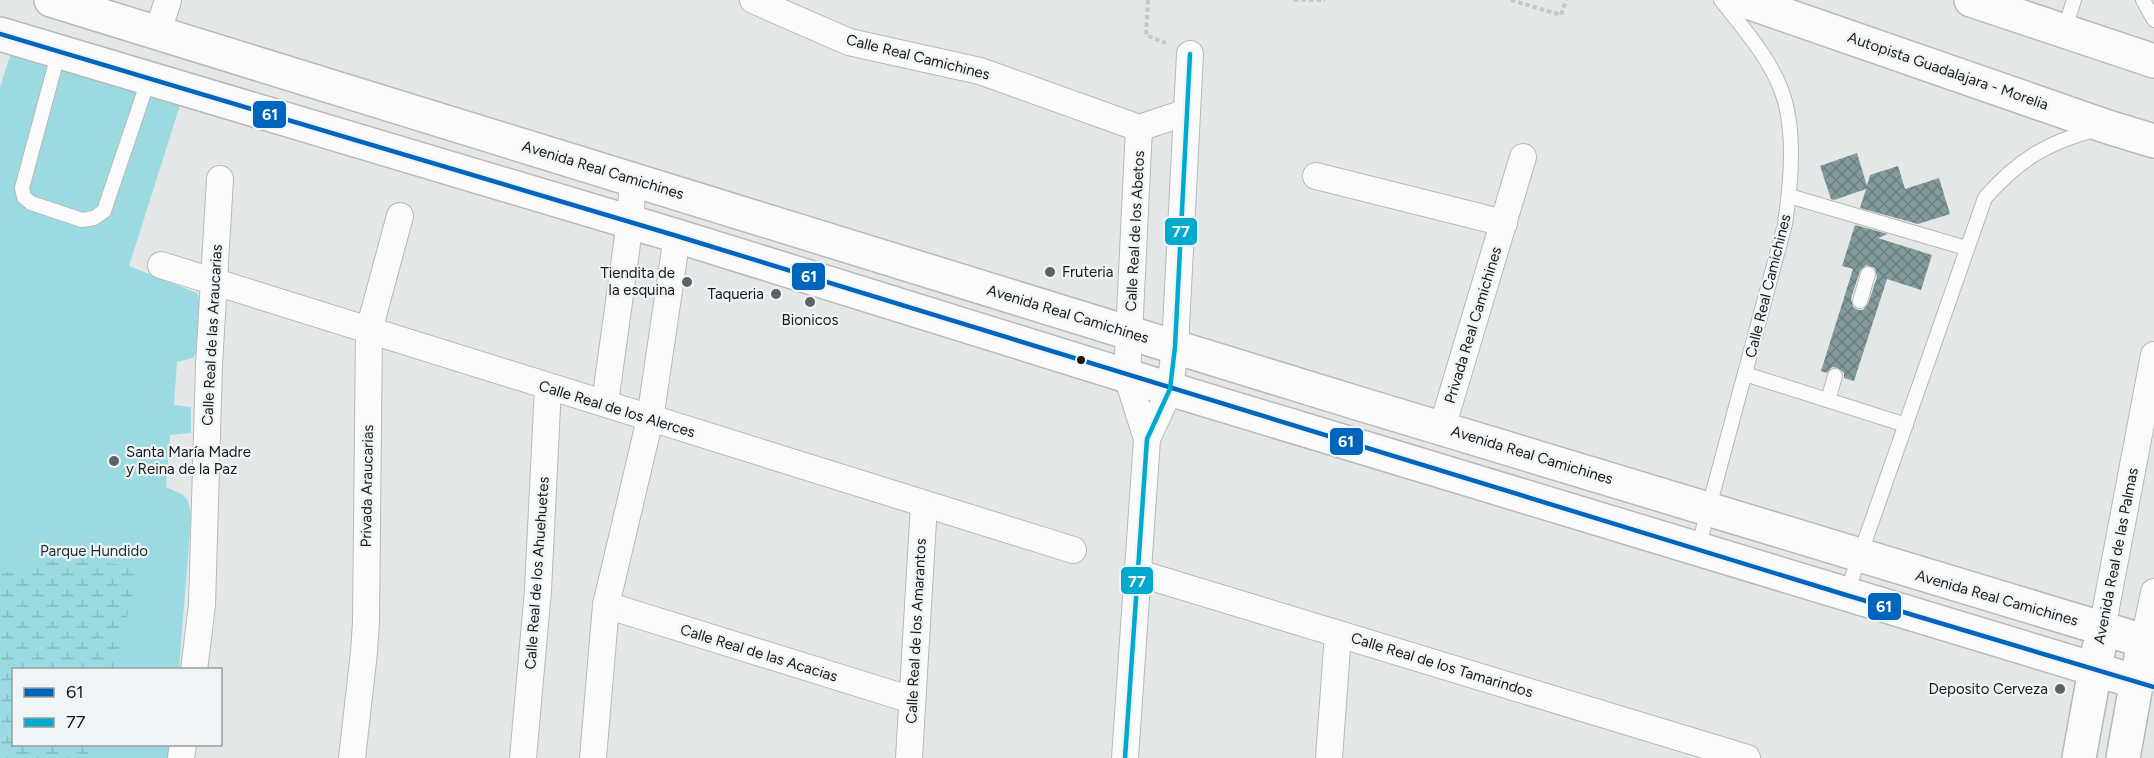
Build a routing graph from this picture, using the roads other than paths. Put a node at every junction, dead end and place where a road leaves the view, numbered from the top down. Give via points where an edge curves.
1 (51, 0) edge
2 (168, 0) edge
3 (753, 0) edge
4 (1721, 0) edge
5 (1742, 0) edge
6 (1971, 0) edge
7 (2074, 0) edge
8 (2143, 0) edge
9 (2154, 20) edge
10 (2064, 31) junction
11 (158, 32) junction
12 (0, 34) edge
13 (59, 51) junction
14 (1190, 54) road end
15 (2154, 61) edge
16 (149, 78) junction
17 (1187, 112) junction
18 (2108, 127) junction
19 (1139, 128) junction
20 (2154, 141) edge
21 (1523, 156) dead end
22 (1316, 176) dead end
23 (220, 179) dead end
24 (633, 180) junction
25 (1789, 196) junction
26 (400, 216) dead end
27 (630, 222) junction
28 (1504, 223) junction
29 (1883, 224) junction
30 (677, 236) junction
31 (1879, 238) dead end
32 (1966, 248) junction
33 (161, 265) dead end
34 (1868, 274) dead end
35 (214, 282) junction
36 (1860, 301) dead end
37 (369, 330) junction
38 (1131, 333) junction
39 (1175, 347) junction
40 (2154, 355) edge
41 (1745, 374) junction
42 (1127, 376) junction
43 (1835, 376) dead end
44 (548, 387) junction
45 (1170, 388) junction
46 (1828, 400) junction
47 (604, 403) junction
48 (650, 419) junction
49 (1906, 424) junction
50 (1442, 428) junction
51 (1147, 439) junction
52 (924, 504) junction
53 (1709, 509) junction
54 (1698, 549) junction
55 (1073, 550) dead end
56 (1859, 557) junction
57 (1138, 573) junction
58 (2154, 592) edge
59 (1846, 595) junction
60 (606, 605) junction
61 (2102, 628) junction
62 (1338, 634) junction
63 (2149, 643) edge
64 (194, 668) edge
65 (2095, 669) junction
66 (2145, 684) edge
67 (912, 700) junction
68 (352, 758) edge
69 (523, 758) edge
70 (593, 758) edge
71 (909, 758) edge
72 (1125, 758) edge
73 (1329, 758) edge
74 (1747, 758) edge
75 (2079, 758) edge
76 (2123, 758) edge

1 - 11 main road, Avenida Real Camichines
2 - 11 street
3 - 19 street, Calle Real Camichines via 849,42 980,71
4 - 25 lane, Calle Real Camichines via 1752,39 1782,92 1791,140
5 - 18 main road, Autopista Guadalajara - Morelia
6 - 10 main road
7 - 10 lane
8 - 9 lane
10 - 15 main road
11 - 24 main road, Avenida Real Camichines
12 - 13 main road
13 - 16 main road
13 - 16 lane via 22,188 31,203 82,220 104,211
14 - 17 street, Calle Real de los Abetos
16 - 27 main road
17 - 19 street
17 - 39 street, Calle Real de los Abetos
18 - 20 main road, Autopista Guadalajara - Morelia
18 - 32 lane via 2051,144 2005,175 1985,198
19 - 38 street, Calle Real de los Abetos
21 - 28 street, Privada Real Camichines
22 - 28 street
23 - 35 street, Calle Real de las Araucarias
24 - 27 street
24 - 38 main road, Avenida Real Camichines
25 - 29 lane
25 - 41 lane, Calle Real Camichines
26 - 37 street, Privada Araucarias
27 - 30 main road
27 - 47 street
28 - 50 street, Privada Real Camichines
29 - 31 lane
29 - 32 lane
30 - 42 main road
30 - 48 street
32 - 49 lane
33 - 35 street, Calle Real de los Alerces
34 - 36 lane
35 - 37 street, Calle Real de los Alerces
35 - 64 street, Calle Real de las Araucarias via 202,605
37 - 44 street, Calle Real de los Alerces
37 - 68 street, Privada Araucarias via 365,632
38 - 39 main road, Avenida Real Camichines
38 - 42 street, Calle Real de los Abetos
39 - 45 street, Calle Real de los Abetos
39 - 50 main road, Avenida Real Camichines
40 - 61 street, Avenida Real de las Palmas
41 - 46 lane
41 - 53 lane, Calle Real Camichines
42 - 45 main road
42 - 51 street, Calle Real de los Abetos
43 - 46 lane
44 - 47 street, Calle Real de los Alerces
44 - 69 street, Calle Real de los Ahuehuetes via 538,590
45 - 51 street, Calle Real de los Abetos
45 - 54 main road
46 - 49 lane
47 - 48 street, Calle Real de los Alerces
48 - 52 street, Calle Real de los Alerces
48 - 60 street
49 - 56 lane
50 - 53 main road, Avenida Real Camichines
51 - 57 street, Calle Real de los Abetos
52 - 55 street, Calle Real de los Alerces
52 - 67 street, Calle Real de los Amarantos
53 - 54 lane, Calle Real Camichines
53 - 56 main road, Avenida Real Camichines
54 - 59 main road
56 - 59 lane
56 - 61 main road, Avenida Real Camichines
57 - 62 street, Calle Real de los Tamarindos
57 - 72 street, Calle Real de los Abetos
58 - 63 street
59 - 65 main road
60 - 67 street, Calle Real de las Acacias
60 - 70 street
61 - 63 main road, Avenida Real Camichines
61 - 65 main road, Avenida Real de las Palmas
62 - 73 street
62 - 74 street, Calle Real de los Tamarindos
63 - 66 main road
65 - 66 main road
65 - 75 main road, Avenida Real de las Palmas
66 - 76 main road
67 - 71 street, Calle Real de los Amarantos

